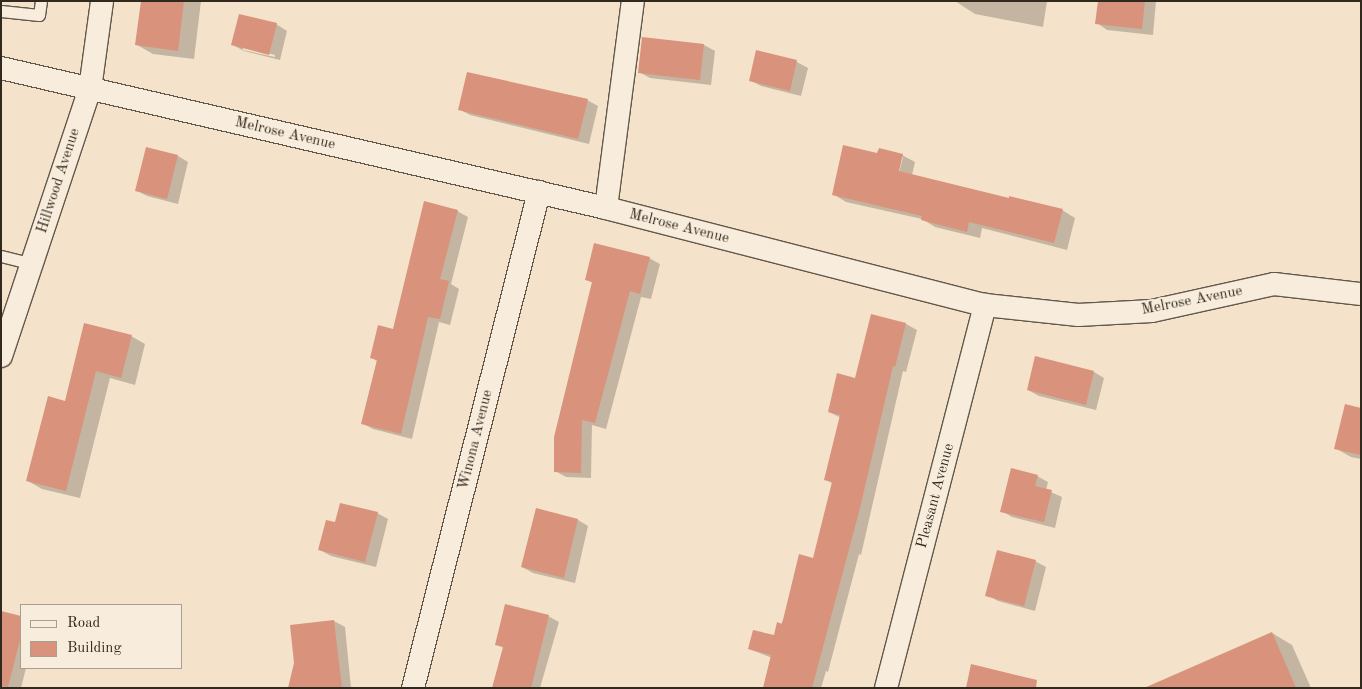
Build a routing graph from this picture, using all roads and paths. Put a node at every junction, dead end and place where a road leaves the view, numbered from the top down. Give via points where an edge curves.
1 (41, 1) edge
2 (102, 1) edge
3 (632, 1) edge
4 (1, 11) edge
5 (1, 68) edge
6 (90, 88) junction
7 (539, 192) junction
8 (606, 208) junction
9 (1, 256) edge
10 (32, 264) junction
11 (1361, 294) edge
12 (986, 305) junction
13 (1, 356) edge
14 (412, 688) edge
15 (886, 688) edge

1 - 4 lane via 39,15
2 - 6 street, Hillwood Avenue
3 - 8 street
5 - 6 street, Melrose Avenue
6 - 7 street, Melrose Avenue
6 - 10 street, Hillwood Avenue
7 - 8 street, Melrose Avenue
7 - 14 street, Winona Avenue
8 - 12 street, Melrose Avenue
9 - 10 lane
10 - 13 street, Hillwood Avenue
11 - 12 street, Melrose Avenue via 1274,284 1152,311 1078,315
12 - 15 street, Pleasant Avenue

